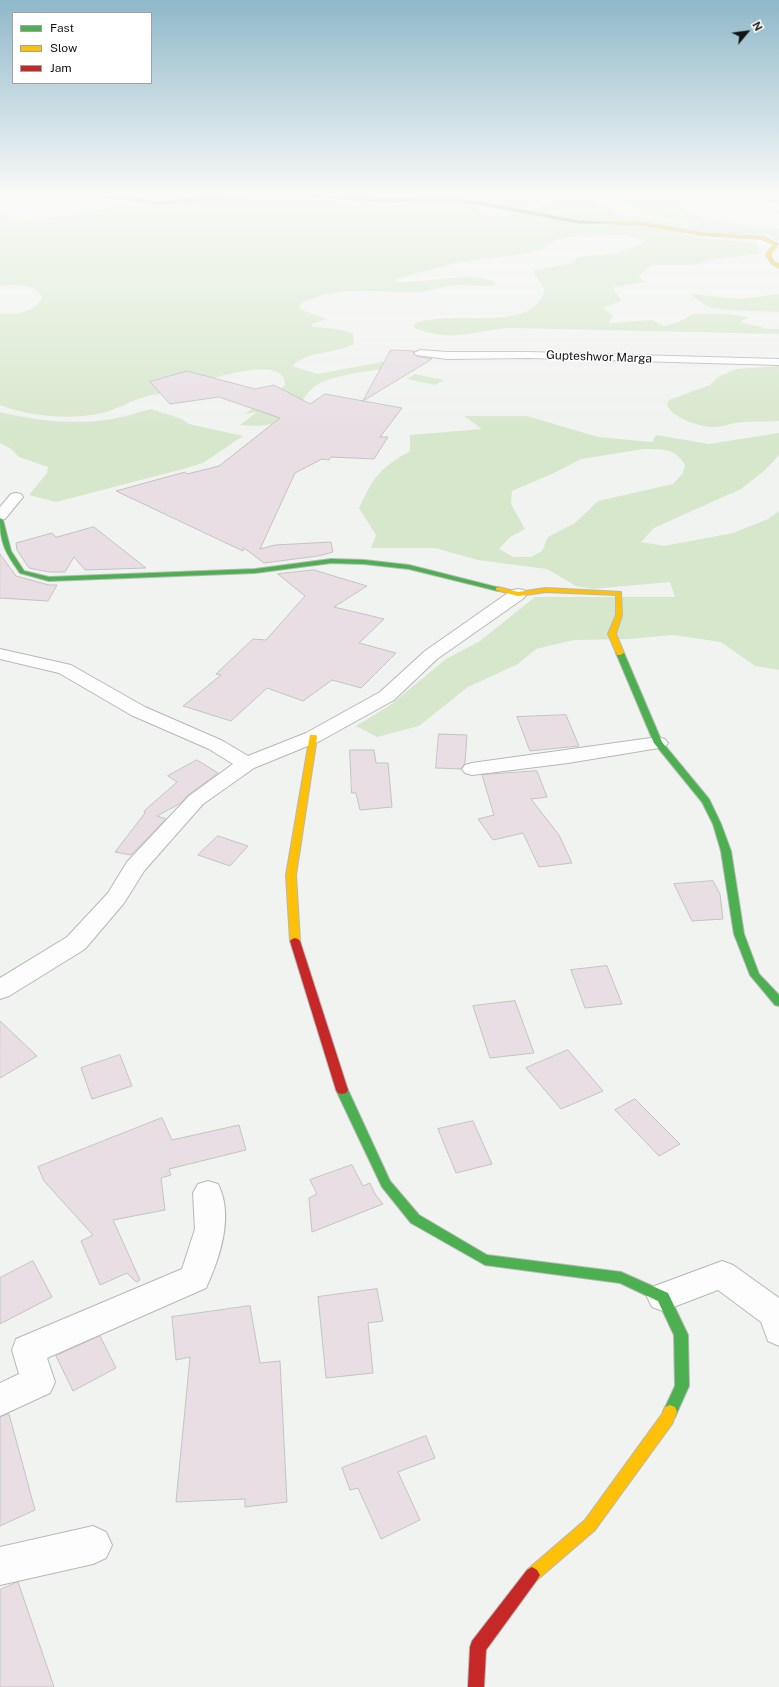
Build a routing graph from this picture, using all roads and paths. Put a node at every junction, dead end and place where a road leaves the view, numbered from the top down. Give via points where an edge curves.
1 (420, 353) dead end
2 (779, 362) edge
3 (16, 497) dead end
4 (0, 516) edge
5 (0, 520) edge
6 (518, 594) junction
7 (0, 654) edge
8 (313, 737) junction
9 (658, 743) junction
10 (247, 764) junction
11 (472, 769) dead end
12 (0, 990) edge
13 (779, 1002) edge
14 (208, 1193) dead end
15 (663, 1297) junction
16 (779, 1331) edge
17 (0, 1400) edge
18 (93, 1545) dead end
19 (0, 1566) edge
20 (476, 1687) edge

1 - 2 street, Gupteshwor Marga via 448,357 528,355
3 - 4 street
5 - 6 street via 8,551 22,572 49,579 254,571 331,561 364,562 409,567
6 - 8 street via 431,655 387,696
6 - 9 street via 546,590 619,593 619,615 612,634
7 - 10 street via 65,669 138,711 216,745
8 - 10 street
8 - 15 street via 292,875 294,943 338,1080 386,1184 415,1219 485,1260 621,1278
9 - 11 street
9 - 13 street via 706,801 717,824 726,851 739,934 755,975
10 - 12 street via 196,800 135,867 116,898 76,943
14 - 17 street via 210,1229 195,1278 28,1350 38,1382
15 - 16 street via 722,1275 775,1314
15 - 20 street via 681,1335 682,1386 667,1419 590,1525 528,1578 478,1647
18 - 19 street

